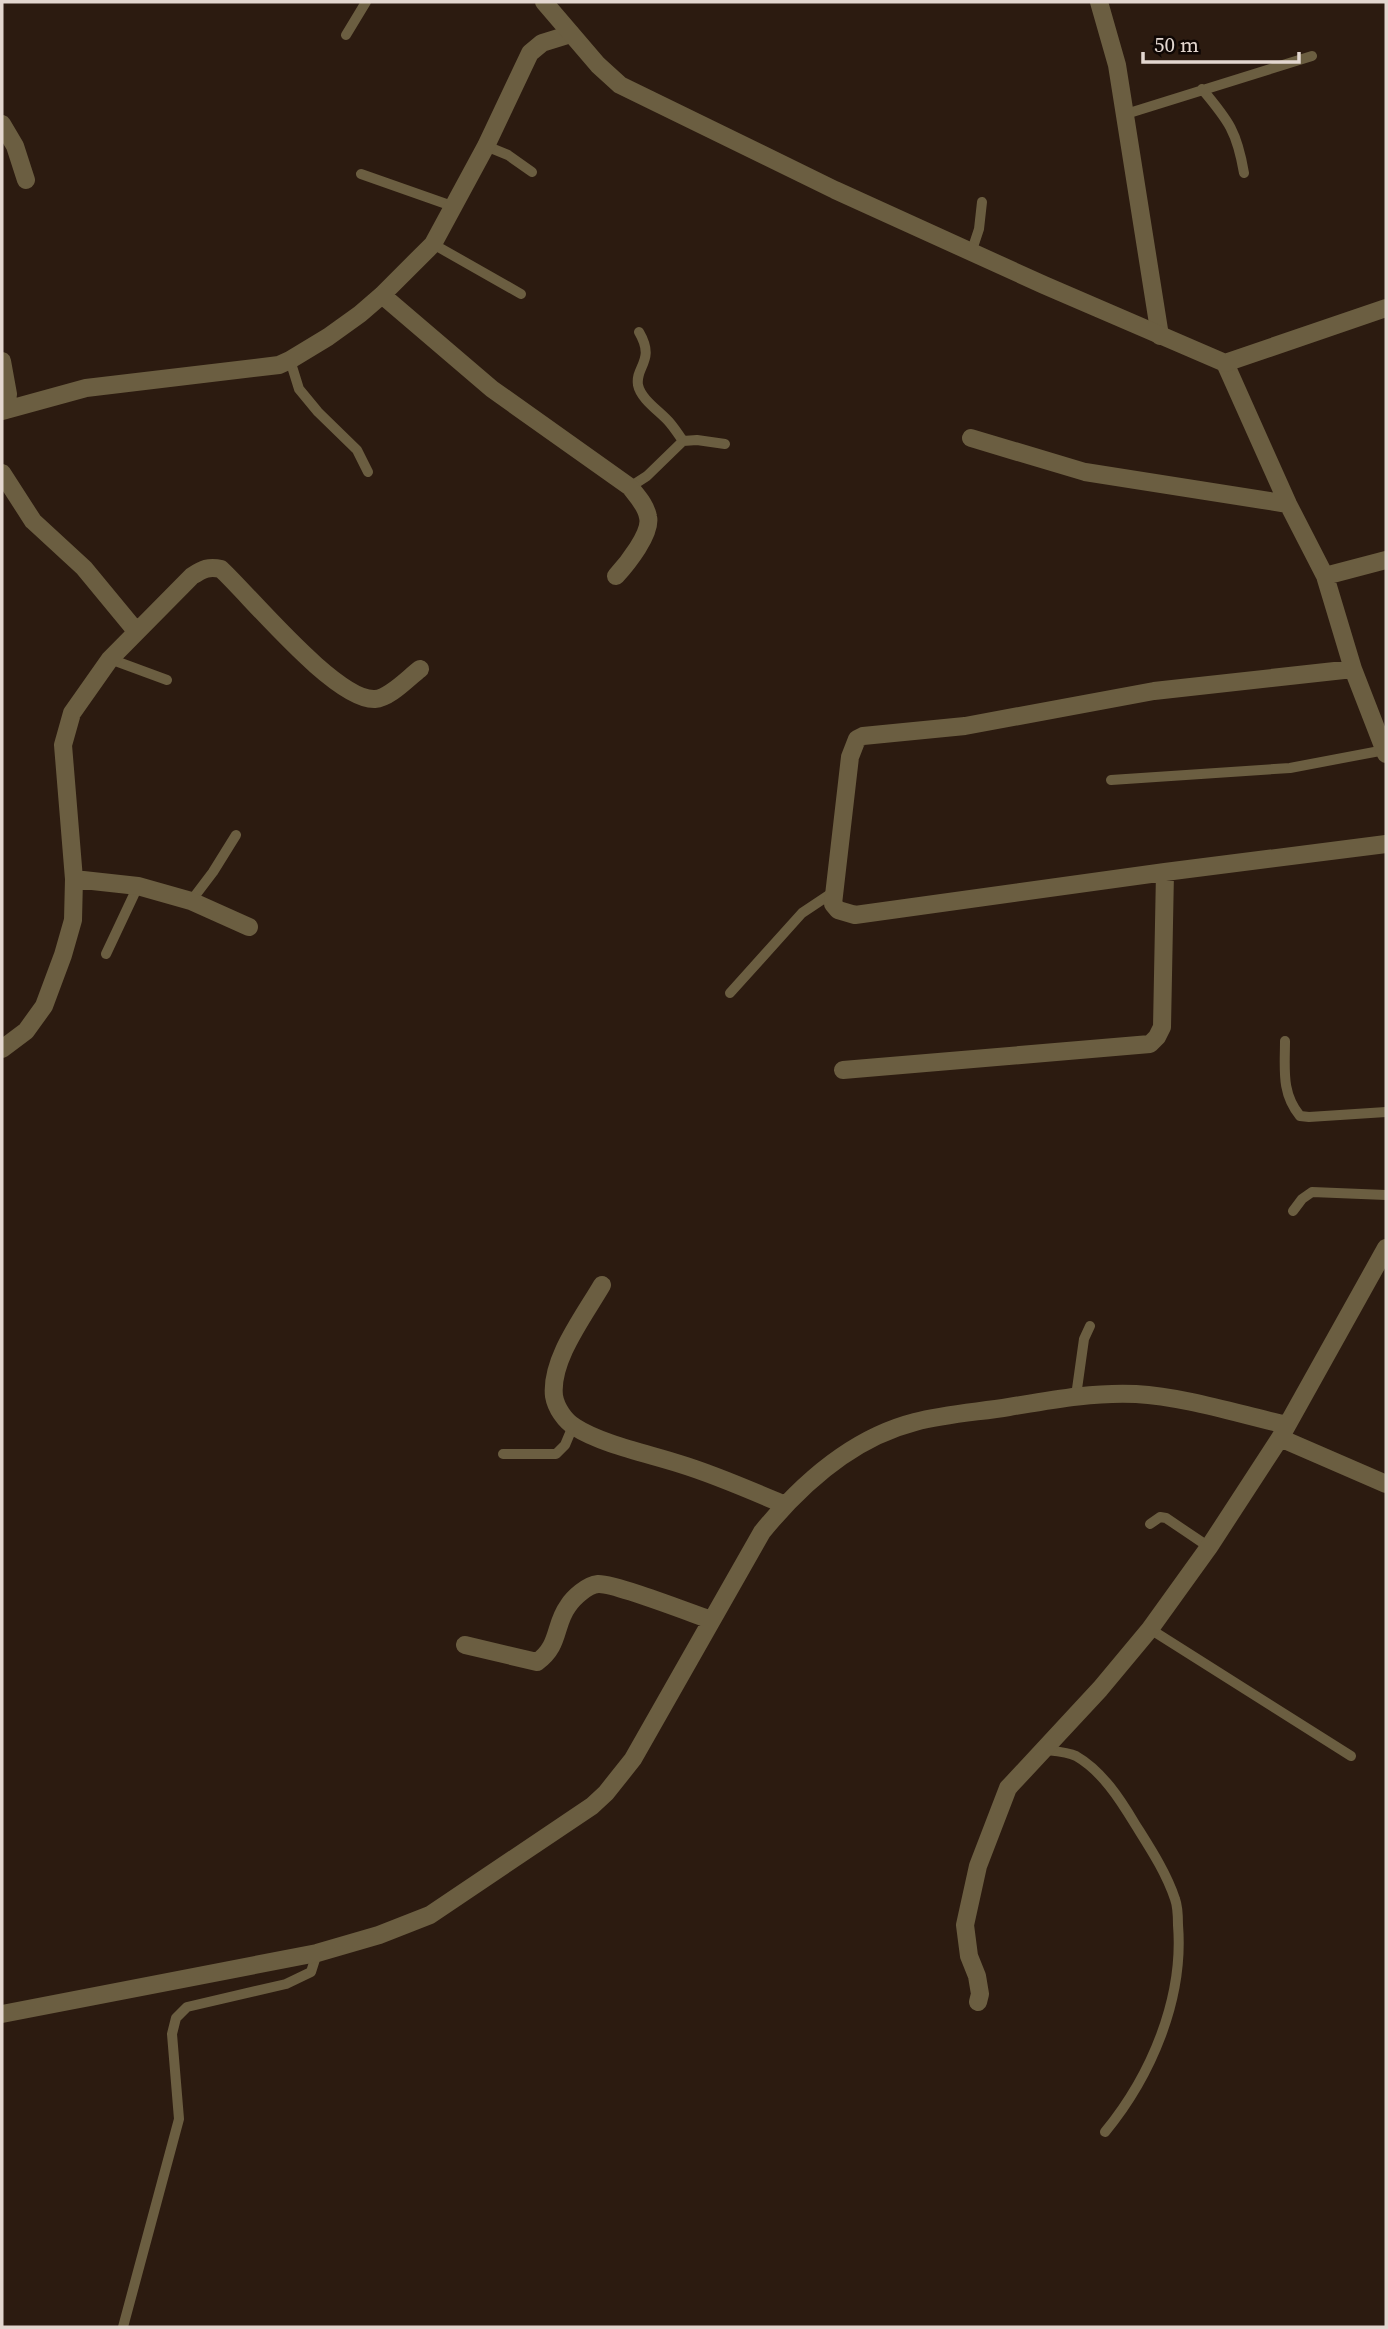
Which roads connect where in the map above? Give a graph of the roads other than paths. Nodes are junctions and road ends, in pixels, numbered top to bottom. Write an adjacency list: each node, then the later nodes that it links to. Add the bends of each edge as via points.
1 (366, 2): 5 (lane)
2 (544, 2): 4 (street)
3 (1099, 2): 8 (street, via 1118,65)
4 (572, 34): 10 (street, via 536,47); 18 (street, via 620,85 835,190)
5 (346, 36)
6 (1312, 56): 7 (lane)
7 (1202, 89): 8 (lane); 12 (lane, via 1228,119)
8 (1126, 114): 23 (street)
9 (2, 124): 14 (street)
10 (486, 146): 11 (lane); 16 (street)
11 (531, 172)
12 (1244, 173)
13 (361, 174): 16 (lane)
14 (26, 180)
15 (982, 202): 18 (lane)
16 (452, 206): 17 (street)
17 (433, 244): 19 (lane); 20 (street)
18 (972, 250): 23 (street)
19 (521, 294)
20 (382, 295): 24 (street); 33 (street, via 492,389)
21 (1386, 308): 26 (street)
22 (639, 332): 29 (lane, via 646,356 638,377 640,390)
23 (1160, 336): 26 (street)
24 (290, 360): 27 (street, via 86,388); 31 (lane, via 299,389 357,450)
25 (2, 361): 27 (street, via 8,394)
26 (1224, 363): 34 (street)
27 (3, 411)
28 (971, 438): 34 (street, via 1085,472)
29 (683, 441): 30 (lane); 33 (lane)
30 (725, 444)
31 (368, 472)
32 (2, 473): 38 (street, via 33,521 85,568)
33 (630, 487): 36 (street, via 650,519 647,532)
34 (1288, 504): 37 (street)
35 (1386, 560): 37 (street)
36 (616, 576)
37 (1325, 576): 41 (street)
38 (136, 631): 39 (street); 40 (street, via 192,576 212,566 229,576 337,684 361,698 378,699)
39 (110, 659): 42 (lane); 48 (street, via 72,713 63,745)
40 (420, 669)
41 (1353, 670): 43 (street); 50 (street, via 1154,691 965,726 863,736 850,757)
42 (167, 680)
43 (1385, 752): 44 (lane, via 1290,768)
44 (1111, 780)
45 (236, 835): 51 (lane)
46 (1386, 844): 47 (street)
47 (1165, 872): 50 (street, via 855,915 838,910 832,904); 57 (street, via 1162,1027 1150,1044)
48 (74, 879): 49 (street); 56 (street, via 73,920 44,1006 26,1031)
49 (138, 886): 51 (street); 53 (lane)
50 (832, 893): 54 (lane, via 802,913)
51 (191, 901): 52 (street)
52 (249, 927)
53 (106, 954)
54 (730, 993)
55 (1285, 1041): 58 (lane, via 1284,1081 1300,1115)
56 (2, 1049)
57 (843, 1070)
58 (1386, 1112)
59 (1386, 1195): 60 (lane, via 1312,1192)
60 (1293, 1211)
61 (1386, 1248): 66 (street)
62 (602, 1285): 65 (street, via 555,1374 554,1398)
63 (1090, 1326): 64 (lane)
64 (1076, 1396): 66 (street, via 1138,1394 1171,1399); 69 (street, via 915,1422 875,1436 835,1460)
65 (573, 1426): 67 (lane, via 556,1454); 69 (street)
66 (1283, 1432): 68 (street); 71 (street)
67 (503, 1454)
68 (1386, 1484)
69 (785, 1504): 72 (street, via 762,1532)
70 (1150, 1524): 71 (lane, via 1166,1518)
71 (1209, 1548): 73 (street)
72 (711, 1620): 74 (street, via 597,1584 567,1607 555,1641 537,1662); 77 (street, via 633,1759 592,1806 430,1915 379,1936)
73 (1150, 1629): 75 (street); 76 (lane)
74 (465, 1645)
75 (1045, 1749): 78 (street, via 1009,1788 978,1866 965,1925); 80 (lane, via 1074,1755 1101,1776 1160,1865 1176,1902 1180,1941 1176,1988 1164,2027 1126,2102)
76 (1351, 1756)
77 (317, 1953): 79 (street); 81 (lane, via 311,1972 286,1984 187,2007 176,2018 172,2034 179,2119)
78 (978, 2003)
79 (2, 2014)
80 (1105, 2132)
81 (123, 2327)

